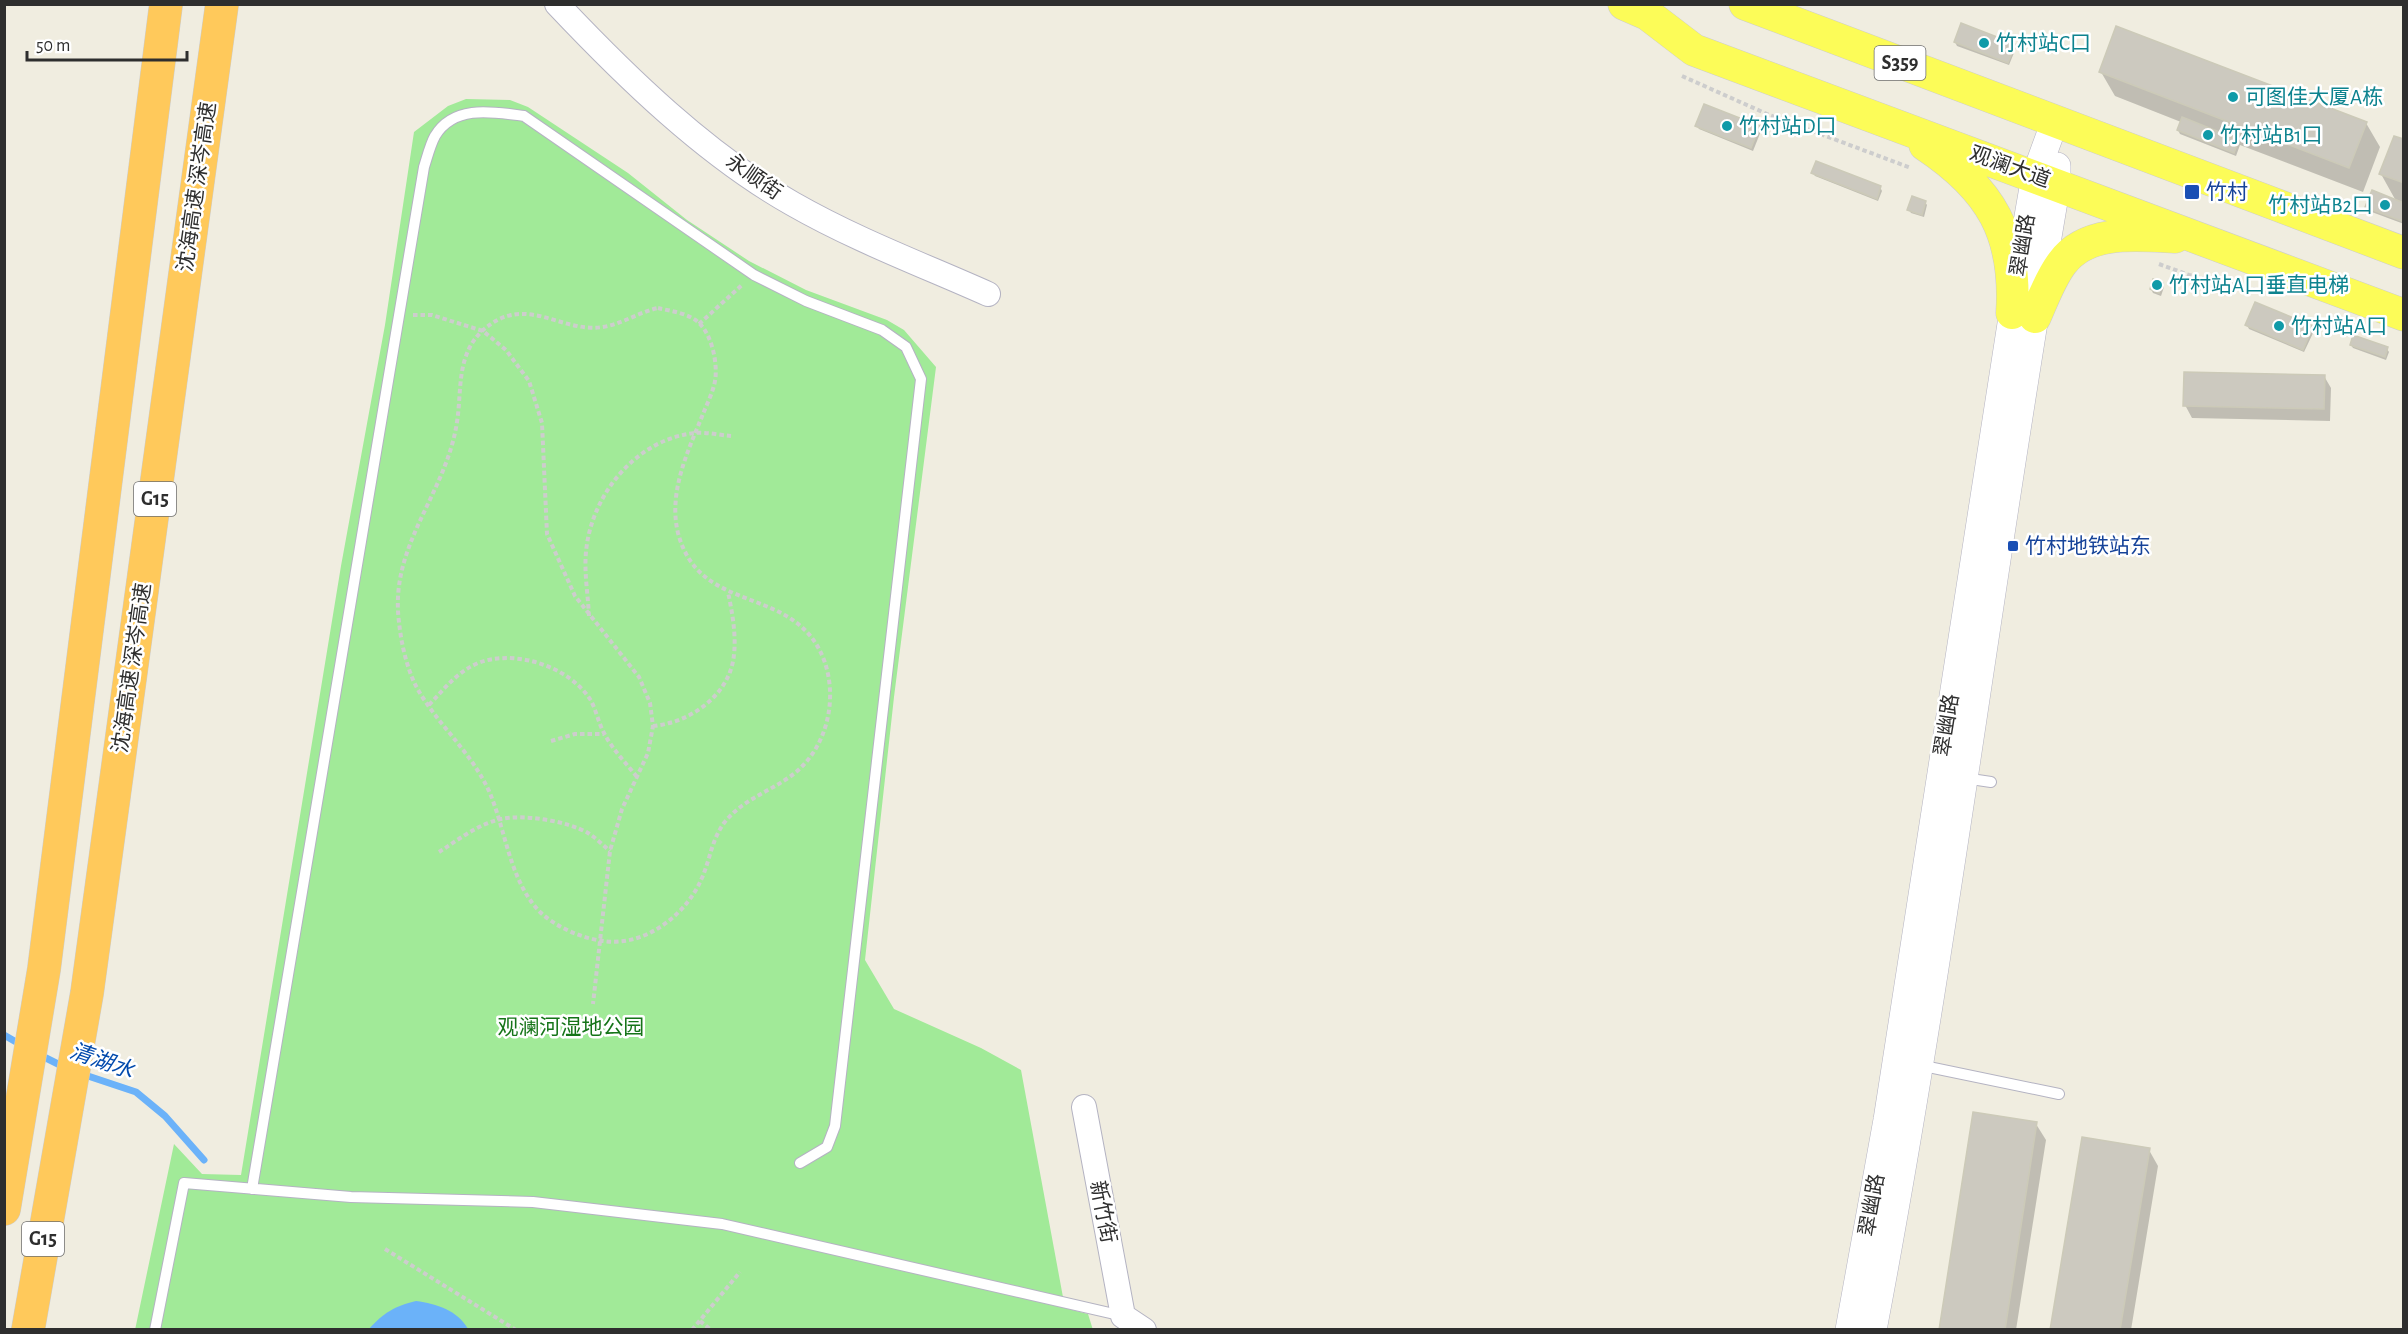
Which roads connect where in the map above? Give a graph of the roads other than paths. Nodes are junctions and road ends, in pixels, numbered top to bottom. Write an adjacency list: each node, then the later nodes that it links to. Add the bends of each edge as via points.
1 (166, 4): 21 (highway, G15, via 44,969)
2 (222, 4): 23 (highway, 沈海高速 深岑高速 / G15, via 87,993)
3 (557, 4): 11 (street, 永顺街, via 612,63 751,177 793,204 900,258)
4 (1624, 4): 6 (main road, 观澜大道, via 1647,14 1694,50)
5 (1762, 8): 7 (main road, S359)
6 (1886, 121): 8 (main road, 观澜大道); 12 (main road, via 1948,162 1989,206 2010,248 2014,290)
7 (2055, 121): 8 (main road, 翠幽路); 10 (main road, S359)
8 (2046, 180): 9 (main road, 观澜大道); 12 (main road, 翠幽路)
9 (2216, 244): 12 (main road, via 2149,235 2093,241 2061,264); 13 (main road, 观澜大道)
10 (2403, 253)
11 (988, 294)
12 (2024, 315): 14 (main road, 翠幽路)
13 (2403, 315)
14 (1951, 776): 15 (lane); 16 (main road, 翠幽路); 26 (main road, 翠幽路)
15 (1991, 782)
16 (1919, 1065): 17 (lane); 27 (main road, 翠幽路)
17 (2059, 1094)
18 (1084, 1107): 22 (street, 新竹街)
19 (800, 1163): 20 (lane, via 827,1147 835,1126 921,379 906,347 882,330 806,301 754,275 524,116 489,111 458,115 435,135 424,167)
20 (252, 1189): 22 (lane, via 351,1197 533,1202 722,1224); 24 (lane, via 184,1183)
21 (4, 1209)
22 (1123, 1316): 25 (street)
23 (28, 1329)
24 (155, 1329)
25 (1144, 1329)
26 (1849, 1329)
27 (1873, 1329)

